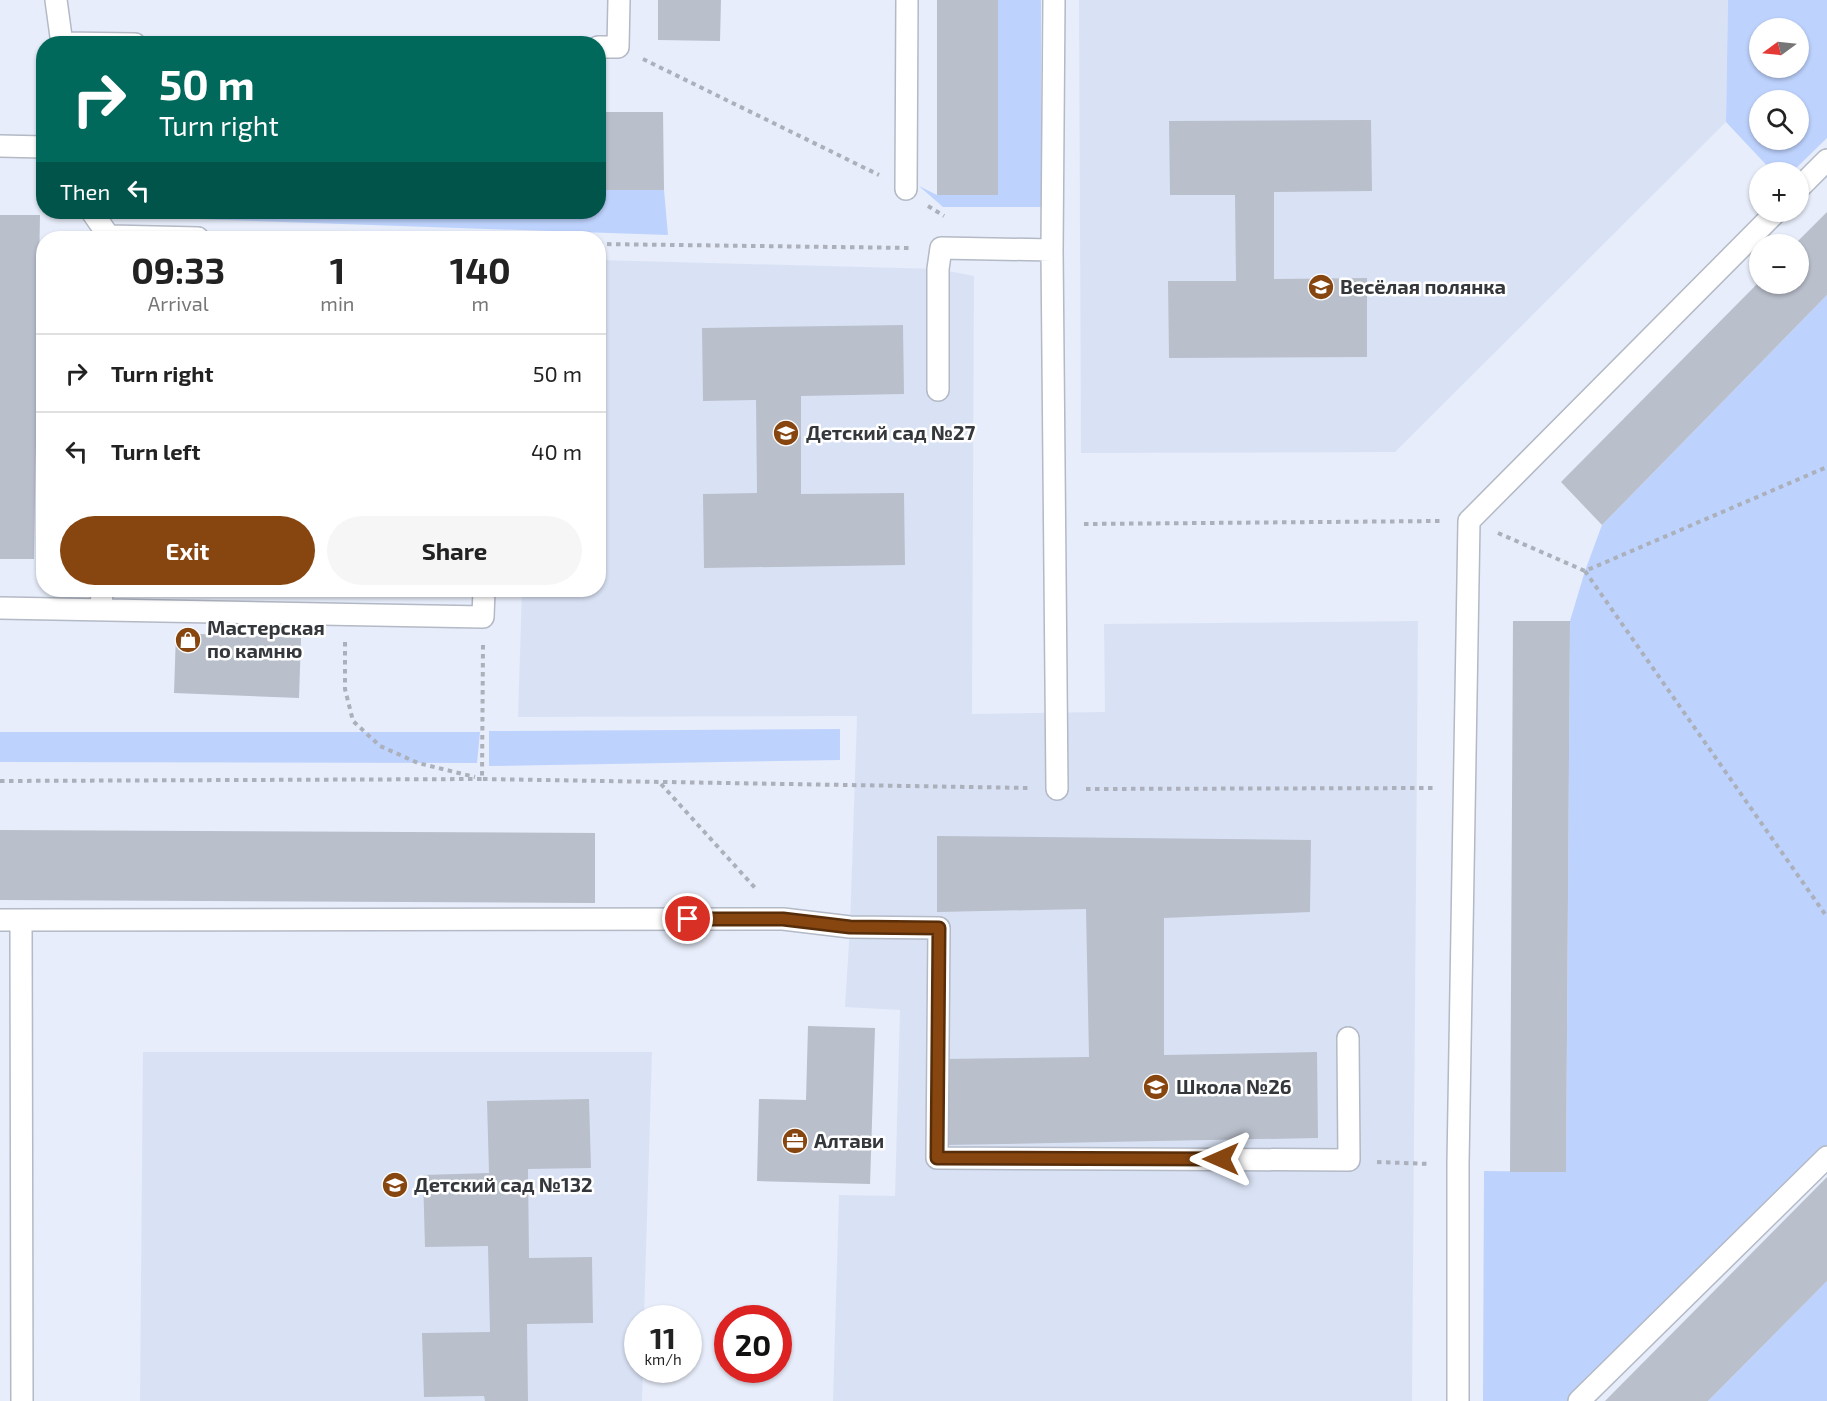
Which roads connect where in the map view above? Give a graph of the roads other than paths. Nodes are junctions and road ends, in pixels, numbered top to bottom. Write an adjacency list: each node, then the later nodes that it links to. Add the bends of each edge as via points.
1 (56, 0): 5 (lane)
2 (619, 0): 6 (lane)
3 (907, 0): 11 (lane)
4 (1054, 0): 13 (lane)
5 (62, 36)
6 (608, 47)
7 (0, 146): 8 (lane)
8 (36, 147)
9 (1827, 160): 10 (lane)
10 (1809, 178)
11 (906, 189)
12 (1766, 222): 24 (lane, via 1469,521)
13 (1052, 250): 14 (lane, via 941,248); 18 (lane)
14 (938, 390)
15 (484, 597): 16 (lane, via 483,617 345,616)
16 (101, 600): 17 (lane)
17 (0, 608)
18 (1057, 789)
19 (0, 920): 20 (lane)
20 (21, 921): 21 (lane, via 783,919 850,927 939,928 937,1158 1349,1160); 23 (lane)
21 (1348, 1038)
22 (1827, 1157): 25 (lane)
23 (22, 1401)
24 (1458, 1401)
25 (1579, 1401)

